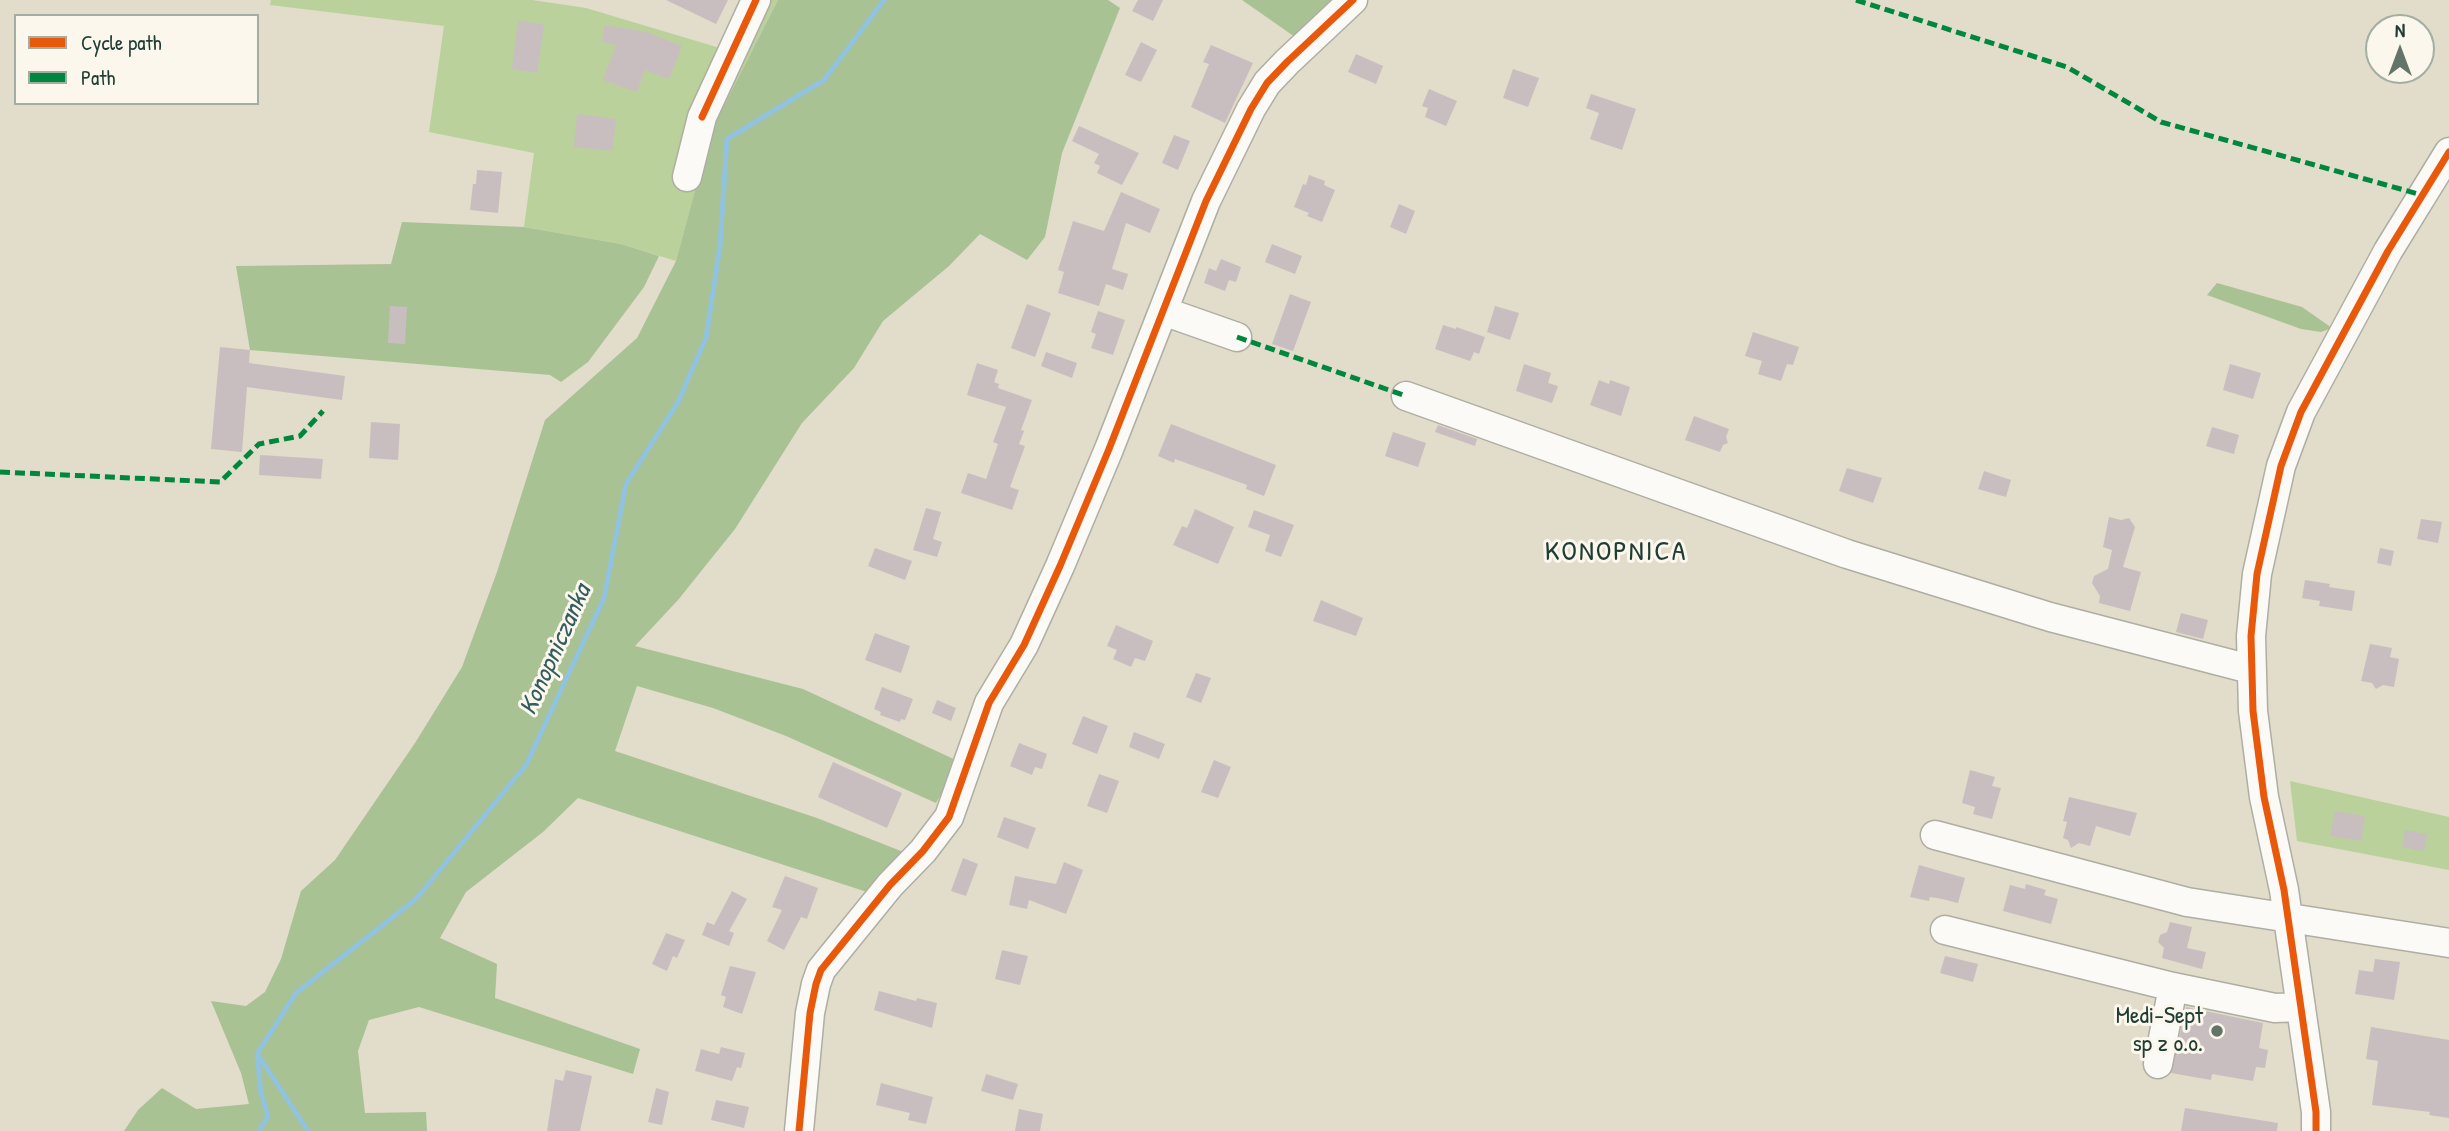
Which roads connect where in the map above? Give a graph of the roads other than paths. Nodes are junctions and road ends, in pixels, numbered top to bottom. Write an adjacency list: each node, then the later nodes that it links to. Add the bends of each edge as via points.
1 (756, 0): 4 (street, via 702,117)
2 (1353, 0): 6 (street, via 1267,83 1251,108 1206,201)
3 (2449, 152): 5 (street)
4 (687, 177)
5 (2441, 180): 9 (street, via 2356,308 2301,412 2281,466 2257,574)
6 (1163, 311): 7 (street); 17 (street, via 1060,566 1024,645 989,703 949,817 821,970 810,1013)
7 (1237, 337)
8 (1406, 396): 9 (street, via 1847,554 2050,617)
9 (2250, 669): 11 (street, via 2264,797)
10 (1935, 835): 11 (street, via 2187,902)
11 (2288, 919): 13 (street); 15 (street)
12 (1945, 930): 14 (street)
13 (2449, 943)
14 (2173, 987): 15 (street, via 2275,1008); 16 (street)
15 (2301, 1007): 18 (street)
16 (2158, 1064)
17 (799, 1131)
18 (2316, 1131)

